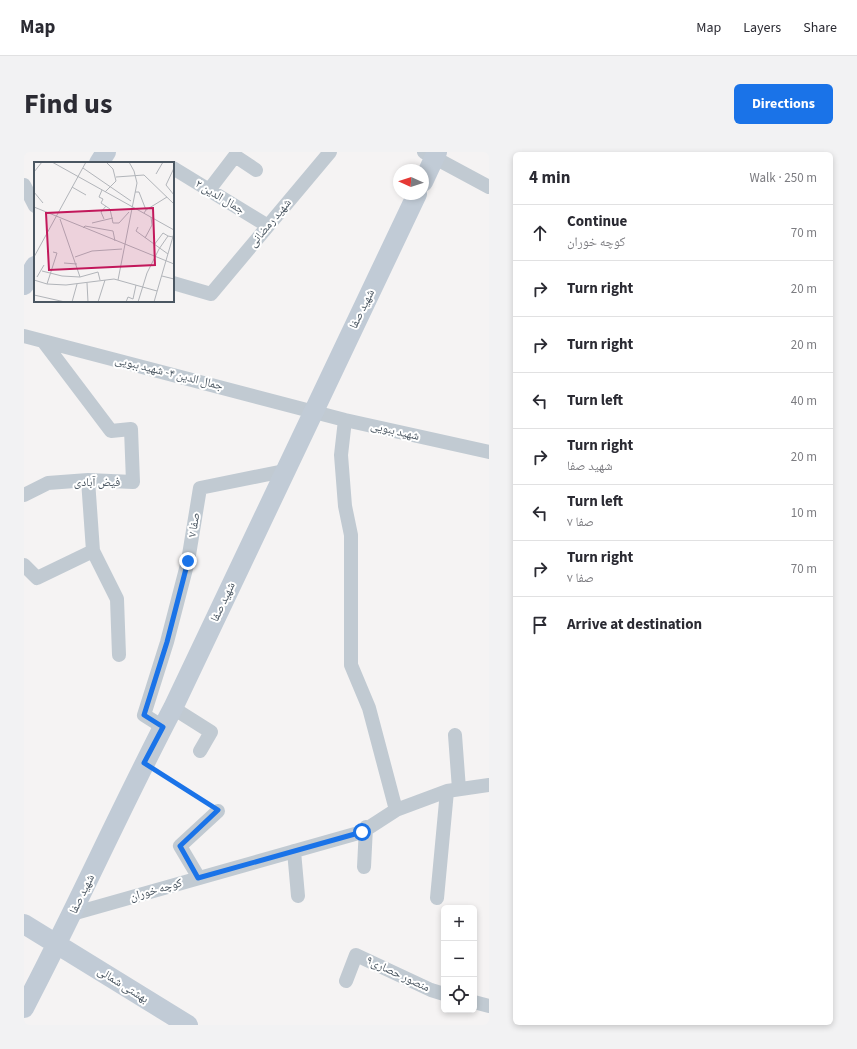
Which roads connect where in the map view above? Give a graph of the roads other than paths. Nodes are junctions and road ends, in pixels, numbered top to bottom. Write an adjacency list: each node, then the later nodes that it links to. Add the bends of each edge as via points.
1 (106, 152): 4 (street)
2 (328, 153): 15 (street, شهید رمضانی)
3 (432, 154): 5 (street); 9 (street)
4 (100, 162)
5 (429, 164)
6 (174, 169): 10 (street, جمال الدین ۲)
7 (256, 170): 10 (street, via 235,156)
8 (24, 185): 12 (street)
9 (489, 187)
10 (209, 190): 15 (street, جمال الدین ۲)
11 (415, 200): 21 (street, شهید صفا)
12 (34, 204)
13 (34, 206): 14 (street)
14 (24, 210)
15 (268, 226): 17 (street, شهید رمضانی, via 211,294)
16 (34, 268): 18 (street)
17 (174, 283)
18 (24, 285)
19 (24, 336): 20 (street, جمال الدین ۴- شهید ببویی)
20 (43, 341): 21 (street, جمال الدین ۴- شهید ببویی); 25 (street, فیض آبادی, via 111,431 131,430 133,482)
21 (314, 410): 22 (street, شهید ببویی); 24 (street, شهید صفا)
22 (345, 420): 23 (street, شهید ببویی); 37 (street, via 341,456 345,506 352,535 351,665 369,708)
23 (483, 451)
24 (284, 471): 30 (street, شهید صفا); 31 (street, صفا ۷, via 200,488 188,561 167,642 144,715)
25 (88, 480): 26 (street, فیض آبادی, via 48,483); 27 (street)
26 (24, 495)
27 (93, 551): 28 (street, via 37,578); 29 (street, via 117,599)
28 (24, 565)
29 (119, 655)
30 (173, 708): 31 (street, شهید صفا); 33 (street, via 211,732)
31 (163, 727): 44 (street, شهید صفا)
32 (455, 735): 35 (street)
33 (200, 751)
34 (489, 785): 35 (street, کوچه خوران)
35 (453, 790): 37 (street, کوچه خوران); 43 (street)
36 (218, 810): 41 (street, via 180,846)
37 (396, 810): 38 (street, کوچه خوران)
38 (366, 827): 39 (street, کوچه خوران, via 362,832); 40 (street)
39 (294, 851): 41 (street, کوچه خوران); 42 (street)
40 (364, 867)
41 (198, 878): 44 (street, کوچه خوران)
42 (298, 896)
43 (437, 898)
44 (72, 914): 46 (street, شهید صفا)
45 (24, 924): 46 (street, بهشتی شمالی)
46 (57, 944): 51 (street, شهید صفا); 52 (street, بهشتی شمالی)
47 (346, 981): 48 (street, منصور حصاری۹, via 356,955)
48 (441, 993)
49 (477, 1003): 50 (street)
50 (489, 1006)
51 (24, 1008)
52 (188, 1025)

